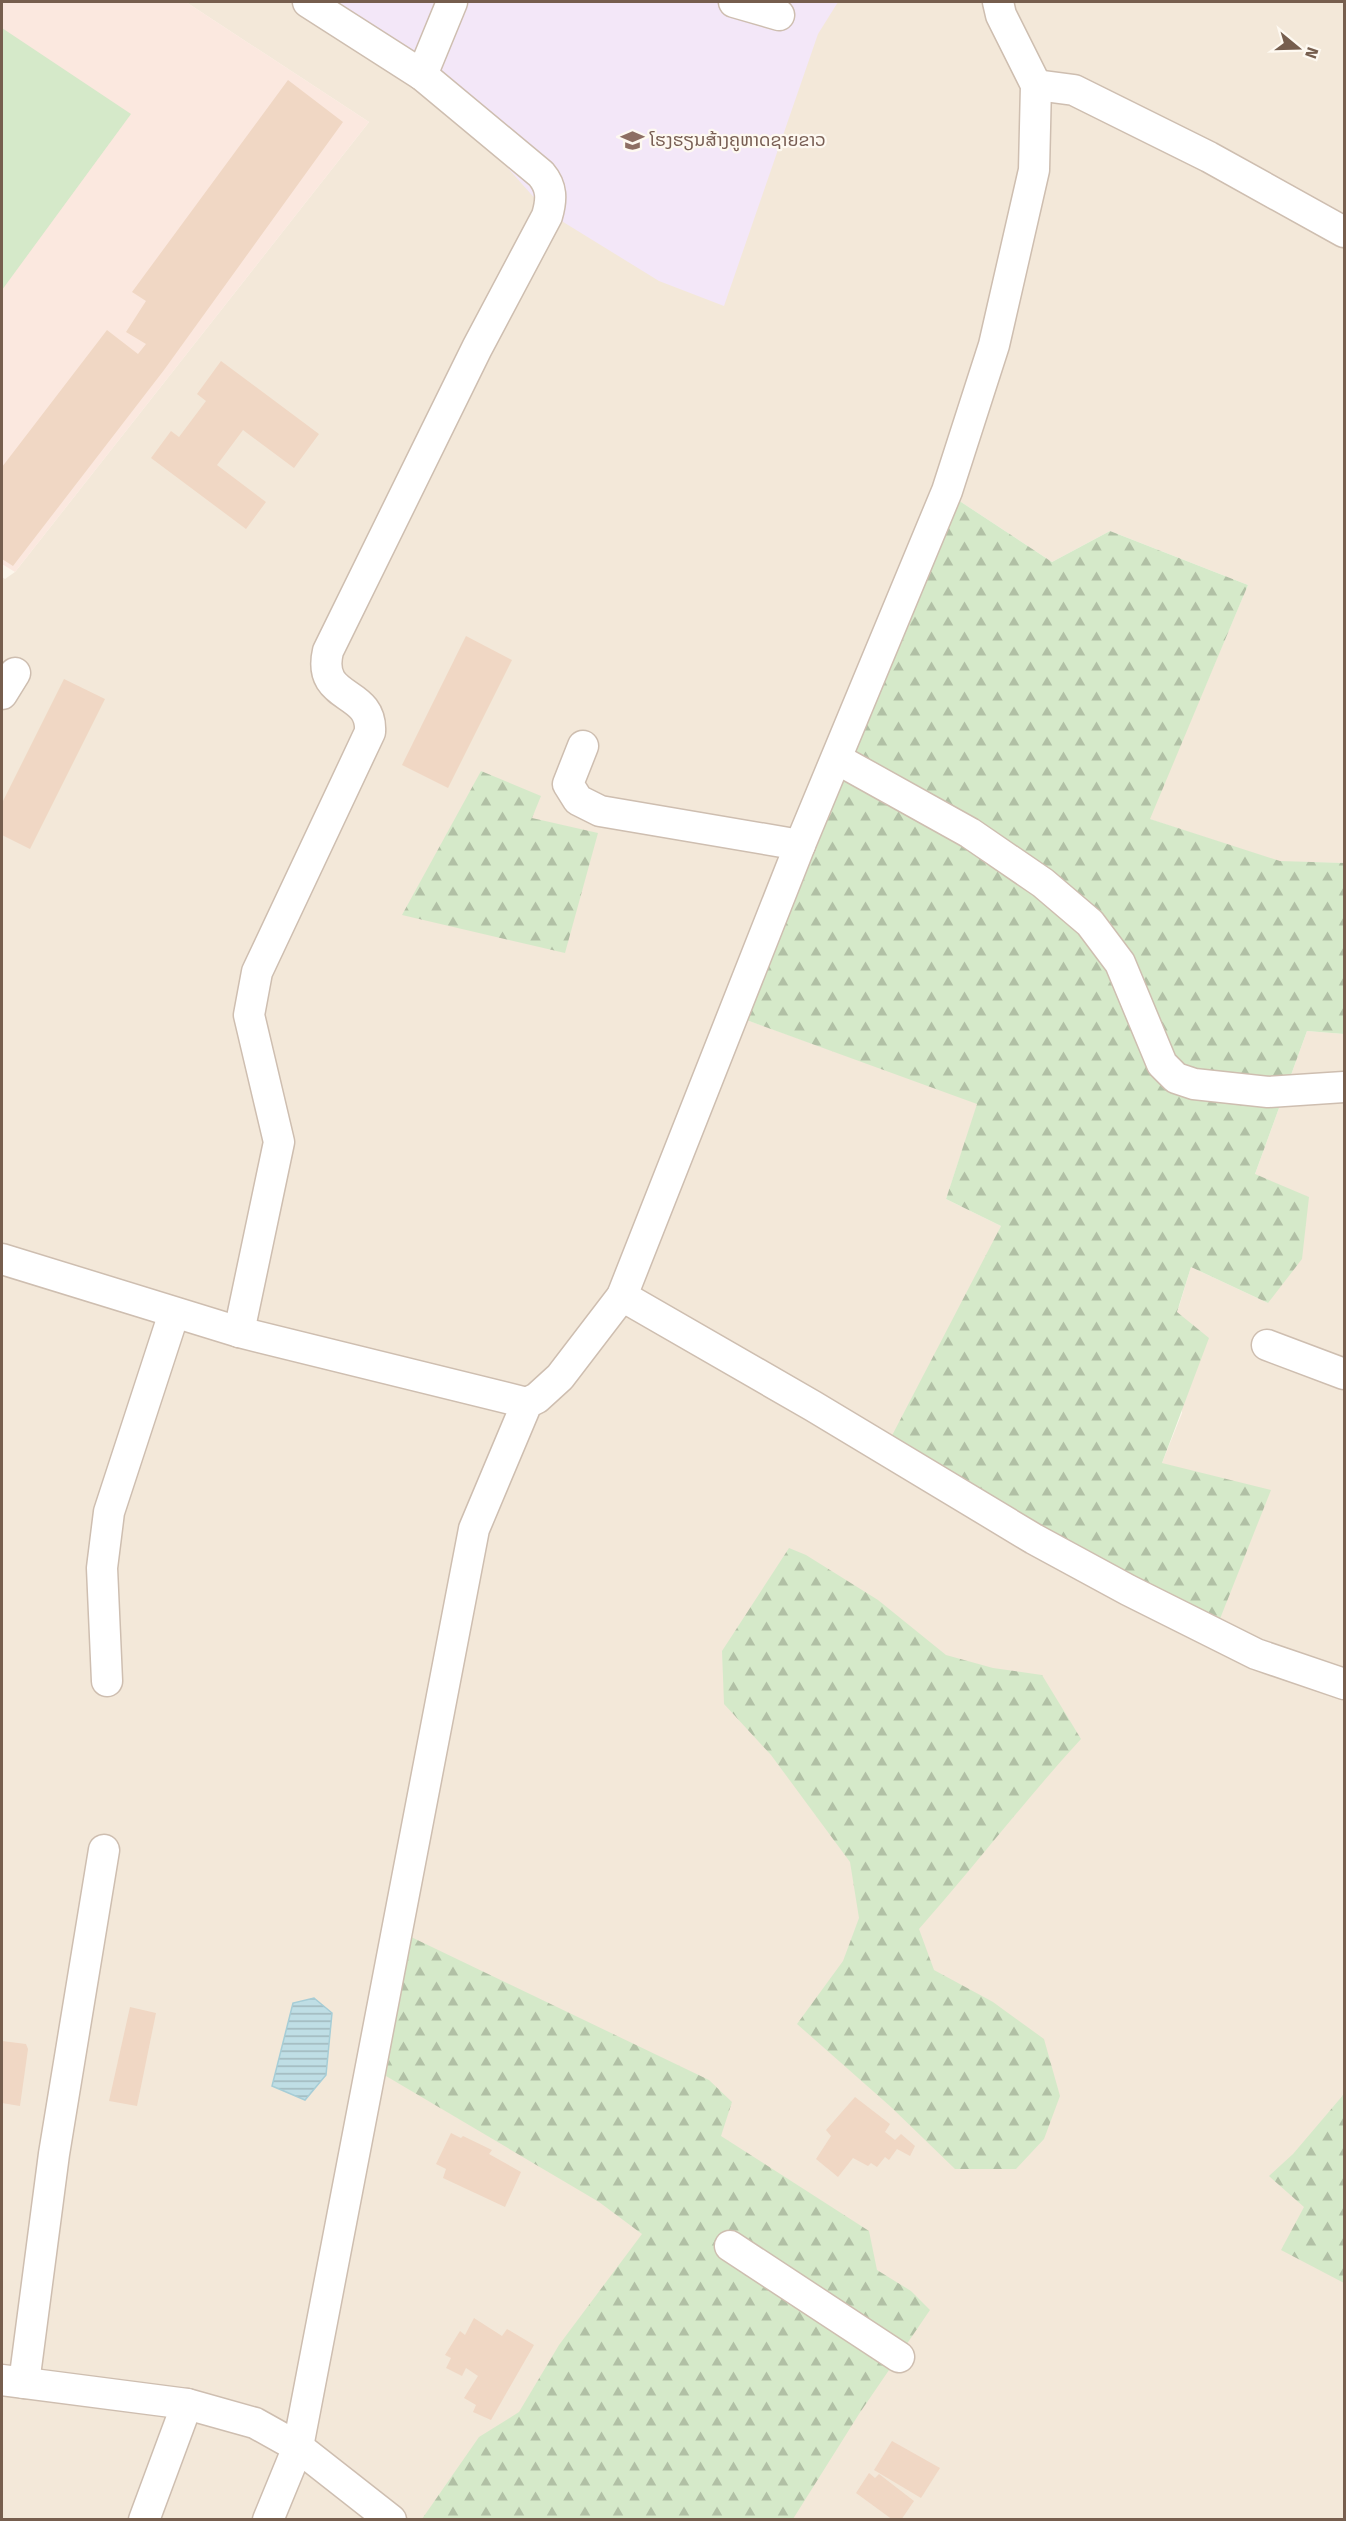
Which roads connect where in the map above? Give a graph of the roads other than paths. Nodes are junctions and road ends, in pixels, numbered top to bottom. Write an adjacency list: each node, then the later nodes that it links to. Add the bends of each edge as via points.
1 (308, 2): 6 (street)
2 (452, 2): 6 (street)
3 (734, 2): 5 (street)
4 (998, 2): 7 (street)
5 (779, 15)
6 (422, 75): 16 (street, via 541,174 551,199 548,216 477,348 328,651 327,675 337,690 366,710 370,732 257,972 251,994 252,1035 279,1142)
7 (1036, 85): 8 (street, via 1074,90 1209,157); 10 (street, via 1034,170 994,345 947,491)
8 (1344, 232)
9 (583, 746): 11 (street, via 568,784 578,800 600,811)
10 (837, 759): 11 (street); 12 (street, via 970,833 1043,883 1090,923 1120,963 1162,1064 1176,1078 1194,1084 1268,1092)
11 (800, 845): 14 (street)
12 (1344, 1087)
13 (2, 1259): 15 (street)
14 (622, 1296): 19 (street, via 560,1377 544,1394); 21 (street, via 1034,1539 1128,1590 1256,1654)
15 (174, 1312): 16 (street); 20 (street, via 109,1512 102,1568)
16 (239, 1332): 19 (street)
17 (1267, 1345): 18 (street)
18 (1344, 1374)
19 (527, 1403): 27 (street, via 474,1528)
20 (107, 1682)
21 (1344, 1684)
22 (104, 1850): 25 (street)
23 (730, 2246): 24 (street)
24 (899, 2356)
25 (13, 2381): 26 (street)
26 (187, 2404): 27 (street, via 255,2424); 29 (street)
27 (298, 2447): 28 (street); 30 (street)
28 (379, 2516)
29 (144, 2520)
30 (268, 2520)

